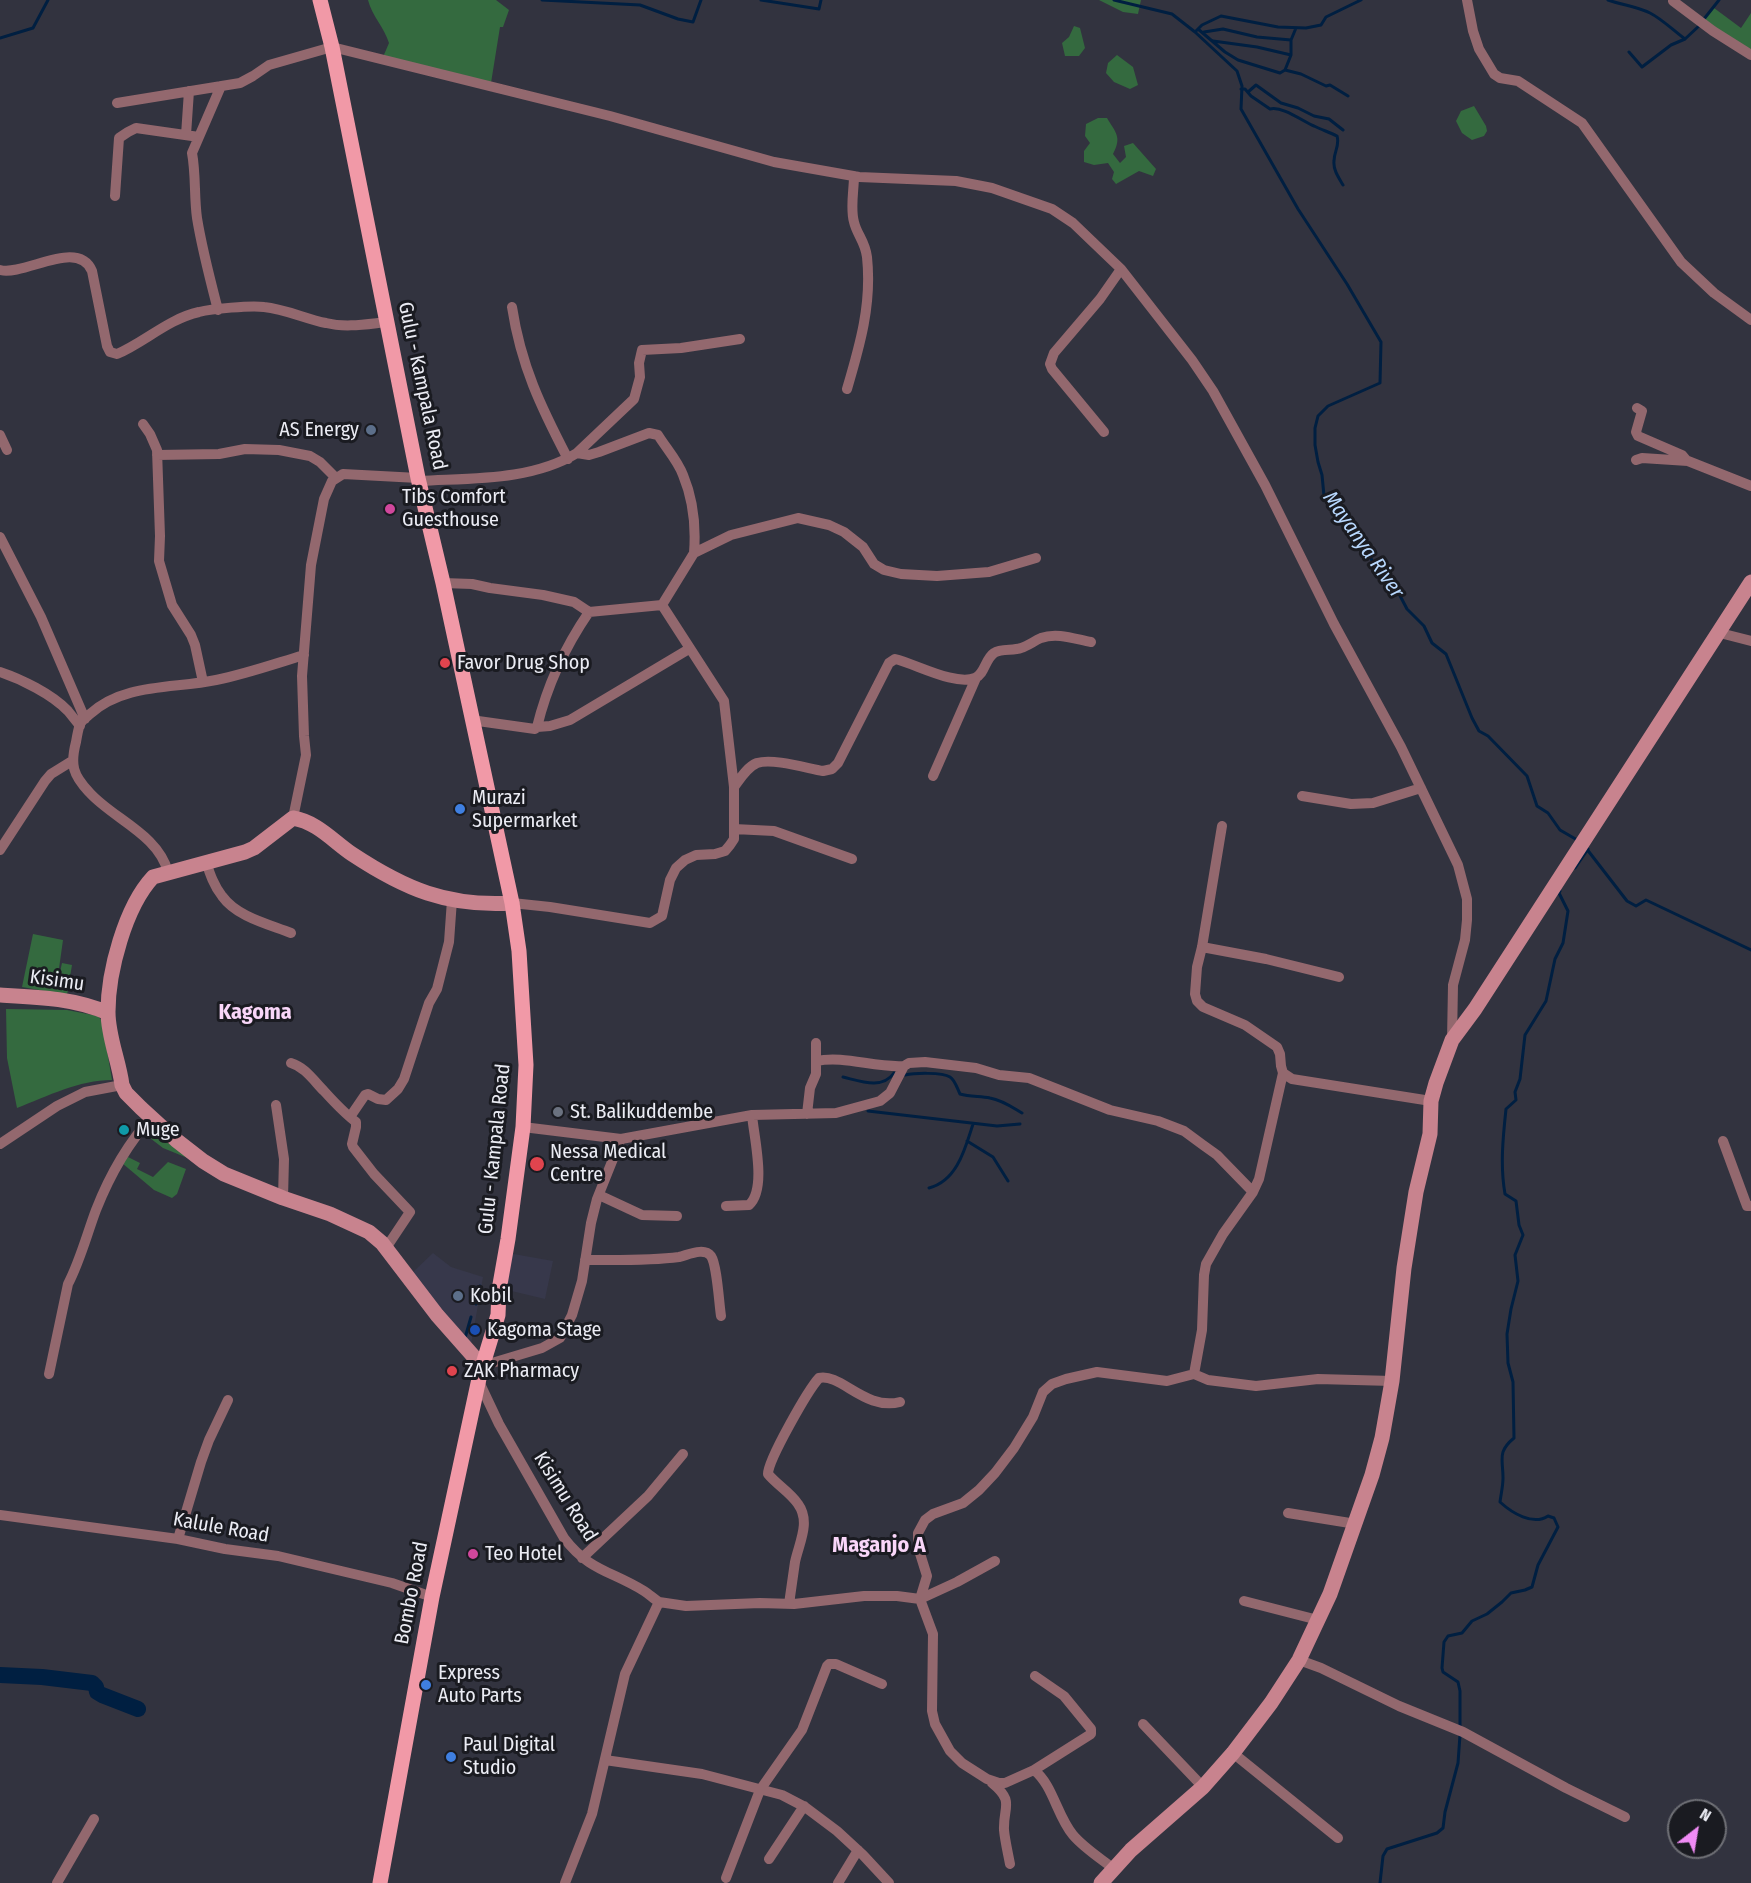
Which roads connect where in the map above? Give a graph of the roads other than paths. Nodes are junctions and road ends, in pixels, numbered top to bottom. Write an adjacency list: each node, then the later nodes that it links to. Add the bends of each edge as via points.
1 (320, 0): 4 (main road, Gulu - Kampala Road)
2 (1467, 0): 17 (street, via 1476,40 1494,74 1518,81 1582,123 1681,262)
3 (1673, 1): 5 (street)
4 (332, 47): 6 (street, via 269,65 240,83); 11 (street, via 610,116 774,162); 18 (main road, Gulu - Kampala Road)
5 (1751, 55)
6 (221, 86): 7 (street); 10 (street)
7 (189, 91): 8 (street); 9 (street)
8 (117, 103)
9 (186, 135): 10 (street); 12 (street, via 136,128 119,138)
10 (199, 137): 16 (street, via 192,153 196,215)
11 (854, 176): 13 (street, via 956,181 1026,199 1052,209 1072,223); 20 (street, via 854,224 865,244 869,298)
12 (115, 196)
13 (1121, 269): 23 (street, via 1054,353 1050,364); 54 (street, via 1212,391 1265,485)
14 (0, 270): 16 (street, via 17,270 69,257 85,260 92,271 107,346 113,354 184,316)
15 (512, 307): 27 (street, via 525,365 549,423)
16 (218, 310): 18 (street, via 263,306 326,323)
17 (1751, 320)
18 (387, 322): 31 (main road, Gulu - Kampala Road)
19 (740, 339): 27 (street, via 642,350 634,399)
20 (847, 390)
21 (1636, 408): 29 (street, via 1642,411 1638,436)
22 (143, 424): 26 (street, via 155,443)
23 (1104, 432)
24 (0, 435): 25 (street)
25 (8, 450)
26 (157, 455): 30 (street, via 245,448 279,450 310,456); 47 (street, via 159,561 172,605 195,645)
27 (572, 456): 31 (street, via 510,475); 34 (street, via 589,455 649,433 658,435 683,473 695,532)
28 (1636, 460): 29 (street)
29 (1688, 461): 32 (street)
30 (336, 478): 31 (street, via 343,474); 44 (street, via 324,499 316,537)
31 (419, 479): 37 (main road, Gulu - Kampala Road)
32 (1751, 486)
33 (0, 537): 49 (street, via 40,617)
34 (694, 553): 35 (street, via 731,535 798,519 844,532 863,547 874,564 901,574 989,572); 38 (street)
35 (1036, 558)
36 (1751, 582): 40 (street)
37 (443, 583): 39 (street, via 543,595 574,602); 48 (main road, Gulu - Kampala Road)
38 (662, 605): 39 (street); 43 (street)
39 (589, 612): 50 (street, via 549,683)
40 (1720, 633): 41 (street); 70 (street)
41 (1751, 641)
42 (1091, 642): 46 (street, via 1054,635 1019,649 997,651)
43 (689, 649): 50 (street, via 570,720); 53 (street, via 724,701)
44 (304, 655): 47 (street); 56 (street, via 306,755)
45 (0, 672): 49 (street, via 51,698)
46 (976, 678): 52 (street); 53 (street, via 952,678 895,659 889,663 832,769 756,764)
47 (203, 682): 49 (street, via 129,693 103,704)
48 (471, 720): 50 (street); 64 (main road, Gulu - Kampala Road)
49 (82, 723): 51 (street)
50 (537, 727)
51 (72, 761): 59 (street, via 45,781); 62 (street, via 75,773 91,794 155,848)
52 (933, 776)
53 (734, 787): 58 (street)
54 (1421, 788): 55 (street, via 1362,804); 70 (street, via 1458,865 1467,899 1465,940 1453,985)
55 (1302, 796)
56 (293, 818): 61 (street, via 254,848); 63 (street, via 322,831 399,882)
57 (1222, 826): 66 (street)
58 (734, 829): 60 (street, via 774,831); 64 (street, via 734,839 725,851 696,855 676,868 662,916 650,923)
59 (0, 850)
60 (852, 859)
61 (206, 862): 62 (street); 65 (street, via 221,895 232,907)
62 (168, 872): 69 (street, via 150,880 128,921 113,964)
63 (452, 900): 64 (street, via 486,905); 82 (street, via 449,942 437,989 404,1079 386,1100 365,1095)
64 (512, 903): 83 (main road, Gulu - Kampala Road, via 524,1011)
65 (291, 933)
66 (1202, 947): 67 (street); 75 (street, via 1197,968 1197,1001 1245,1025 1277,1047)
67 (1340, 977)
68 (0, 995): 69 (street, Kisimu, via 77,1003)
69 (108, 1013): 76 (street)
70 (1452, 1040): 77 (street)
71 (816, 1044): 72 (street)
72 (816, 1061): 74 (street, via 829,1058); 79 (street)
73 (291, 1063): 82 (street, via 311,1076)
74 (904, 1066): 79 (street, via 890,1093 880,1101 836,1113); 87 (street, via 925,1062 1029,1078 1110,1110 1158,1121 1184,1131 1217,1155)
75 (1283, 1073): 77 (street, via 1292,1079); 87 (street)
76 (122, 1085): 81 (street); 86 (street, via 85,1092 66,1101)
77 (1431, 1101): 100 (street, via 1430,1134 1406,1257)
78 (276, 1106): 89 (street, via 284,1159)
79 (807, 1114): 80 (street)
80 (752, 1115): 84 (street); 90 (street, via 756,1194 748,1205)
81 (152, 1117): 89 (street, via 203,1161); 98 (street, via 118,1166 98,1207 68,1284)
82 (350, 1117): 93 (street, via 356,1122 353,1147 410,1212)
83 (523, 1127): 84 (street); 95 (main road, Gulu - Kampala Road)
84 (621, 1139): 88 (street)
85 (1723, 1141): 91 (street, via 1743,1198)
86 (0, 1144)
87 (1253, 1192): 99 (street, via 1206,1264 1202,1330)
88 (599, 1195): 92 (street, via 642,1215); 94 (street)
89 (283, 1198): 93 (street, via 369,1232)
90 (726, 1206)
91 (1751, 1206)
92 (677, 1216)
93 (386, 1248): 97 (street)
94 (585, 1260): 96 (street, via 706,1253 714,1265); 97 (street, via 572,1315 560,1338)
95 (498, 1315): 97 (main road, Bombo Road)
96 (721, 1316)
97 (481, 1370): 108 (street, Kisimu Road, via 481,1386 499,1424 564,1538); 110 (main road, Bombo Road)
98 (49, 1374)
99 (1194, 1374): 100 (street, via 1208,1380 1256,1386 1318,1379); 111 (street, via 1167,1381 1097,1372 1052,1384 1043,1392 1014,1448 980,1490 963,1503 933,1514 921,1526 918,1547 927,1576)
100 (1392, 1381): 106 (street, via 1382,1438)
101 (228, 1400): 107 (street, via 201,1462)
102 (900, 1402): 114 (street, via 876,1402 835,1379 819,1378 774,1454 768,1474 801,1506 804,1516)
103 (683, 1454): 108 (street, via 648,1496)
104 (1288, 1513): 106 (street)
105 (0, 1515): 107 (street, Kalule Road)
106 (1356, 1524): 115 (street)
107 (178, 1539): 110 (street, Kalule Road, via 319,1565)
108 (582, 1558): 113 (street, Kisimu Road)
109 (995, 1561): 111 (street)
110 (432, 1597): 136 (main road, Bombo Road)
111 (920, 1599): 114 (street, via 864,1596); 123 (street, via 933,1634 935,1724 950,1751)
112 (1244, 1601): 115 (street)
113 (659, 1602): 114 (street, via 686,1606); 121 (street, via 625,1674)
114 (789, 1604)
115 (1318, 1620): 116 (street)
116 (1299, 1660): 120 (street); 127 (street, via 1459,1730)
117 (1035, 1676): 122 (street, via 1064,1696 1091,1734)
118 (882, 1684): 125 (street, via 829,1664 802,1730)
119 (1143, 1724): 124 (street)
120 (1233, 1753): 124 (street); 129 (street)
121 (605, 1760): 125 (street, via 685,1770); 137 (street, via 592,1814)
122 (1034, 1770): 123 (street, via 1005,1783); 133 (street, via 1042,1777 1072,1834)
123 (987, 1779): 132 (street, via 999,1789 1008,1806 1004,1830)
124 (1203, 1787): 133 (street)
125 (760, 1790): 126 (street); 134 (street)
126 (804, 1806): 130 (street); 131 (street)
127 (1625, 1817)
128 (94, 1819): 135 (street)
129 (1338, 1838)
130 (858, 1850): 138 (street); 139 (street)
131 (769, 1859)
132 (1010, 1864)
133 (1114, 1869): 140 (street)
134 (726, 1878)
135 (57, 1883)
136 (380, 1883)
137 (565, 1883)
138 (838, 1883)
139 (889, 1883)
140 (1101, 1883)

